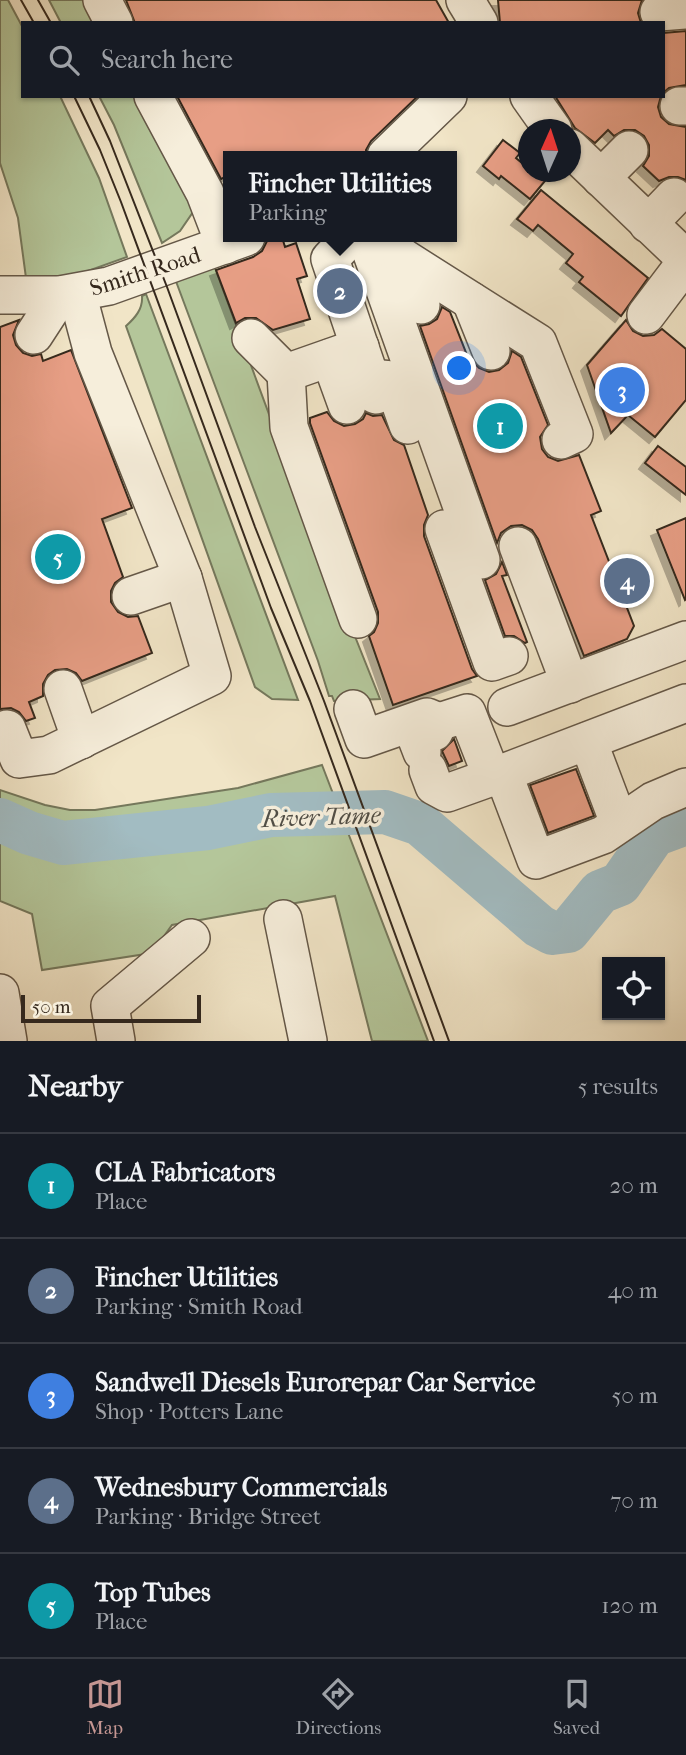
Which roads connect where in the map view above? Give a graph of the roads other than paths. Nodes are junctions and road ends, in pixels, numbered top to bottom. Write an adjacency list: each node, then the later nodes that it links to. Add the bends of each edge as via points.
1 (102, 0): 3 (street)
2 (465, 0): 4 (street)
3 (113, 21)
4 (478, 21)
5 (154, 98): 10 (street)
6 (446, 98): 8 (street)
7 (531, 98): 9 (street)
8 (393, 142)
9 (591, 149): 12 (street)
10 (218, 196)
11 (674, 197): 12 (street)
12 (648, 224): 17 (street)
13 (233, 242): 18 (street, Smith Road, via 109,286)
14 (344, 242): 27 (street, via 330,259)
15 (368, 242): 30 (street)
16 (388, 247): 20 (street); 21 (street)
17 (684, 256): 22 (street)
18 (69, 294): 19 (street, Smith Road); 23 (street); 31 (street)
19 (0, 295)
20 (471, 301): 25 (street); 28 (street, via 538,343)
21 (421, 305)
22 (646, 315)
23 (34, 335)
24 (251, 338): 26 (street)
25 (491, 351)
26 (286, 373): 27 (street); 33 (street, via 289,427)
27 (357, 376): 35 (street, via 392,380 443,540 492,662)
28 (559, 420)
29 (518, 546): 40 (street)
30 (481, 561)
31 (183, 578): 32 (street); 41 (street, via 212,676)
32 (131, 596)
33 (358, 619)
34 (658, 642): 40 (street)
35 (509, 656)
36 (62, 689): 41 (street)
37 (686, 703): 40 (street)
38 (507, 707): 40 (street)
39 (353, 709): 42 (street, via 364,739)
40 (580, 712): 44 (street); 46 (street)
41 (81, 740): 43 (street, via 50,755)
42 (412, 746): 44 (street, via 434,786 447,793); 44 (street, via 467,712)
43 (9, 749)
44 (498, 775): 46 (street, via 536,860 603,835)
45 (686, 787): 46 (street)
46 (619, 823)
47 (283, 919): 52 (street)
48 (191, 938): 51 (street, via 110,1006)
49 (0, 993): 50 (street)
50 (8, 1041)
51 (116, 1041)
52 (308, 1041)

